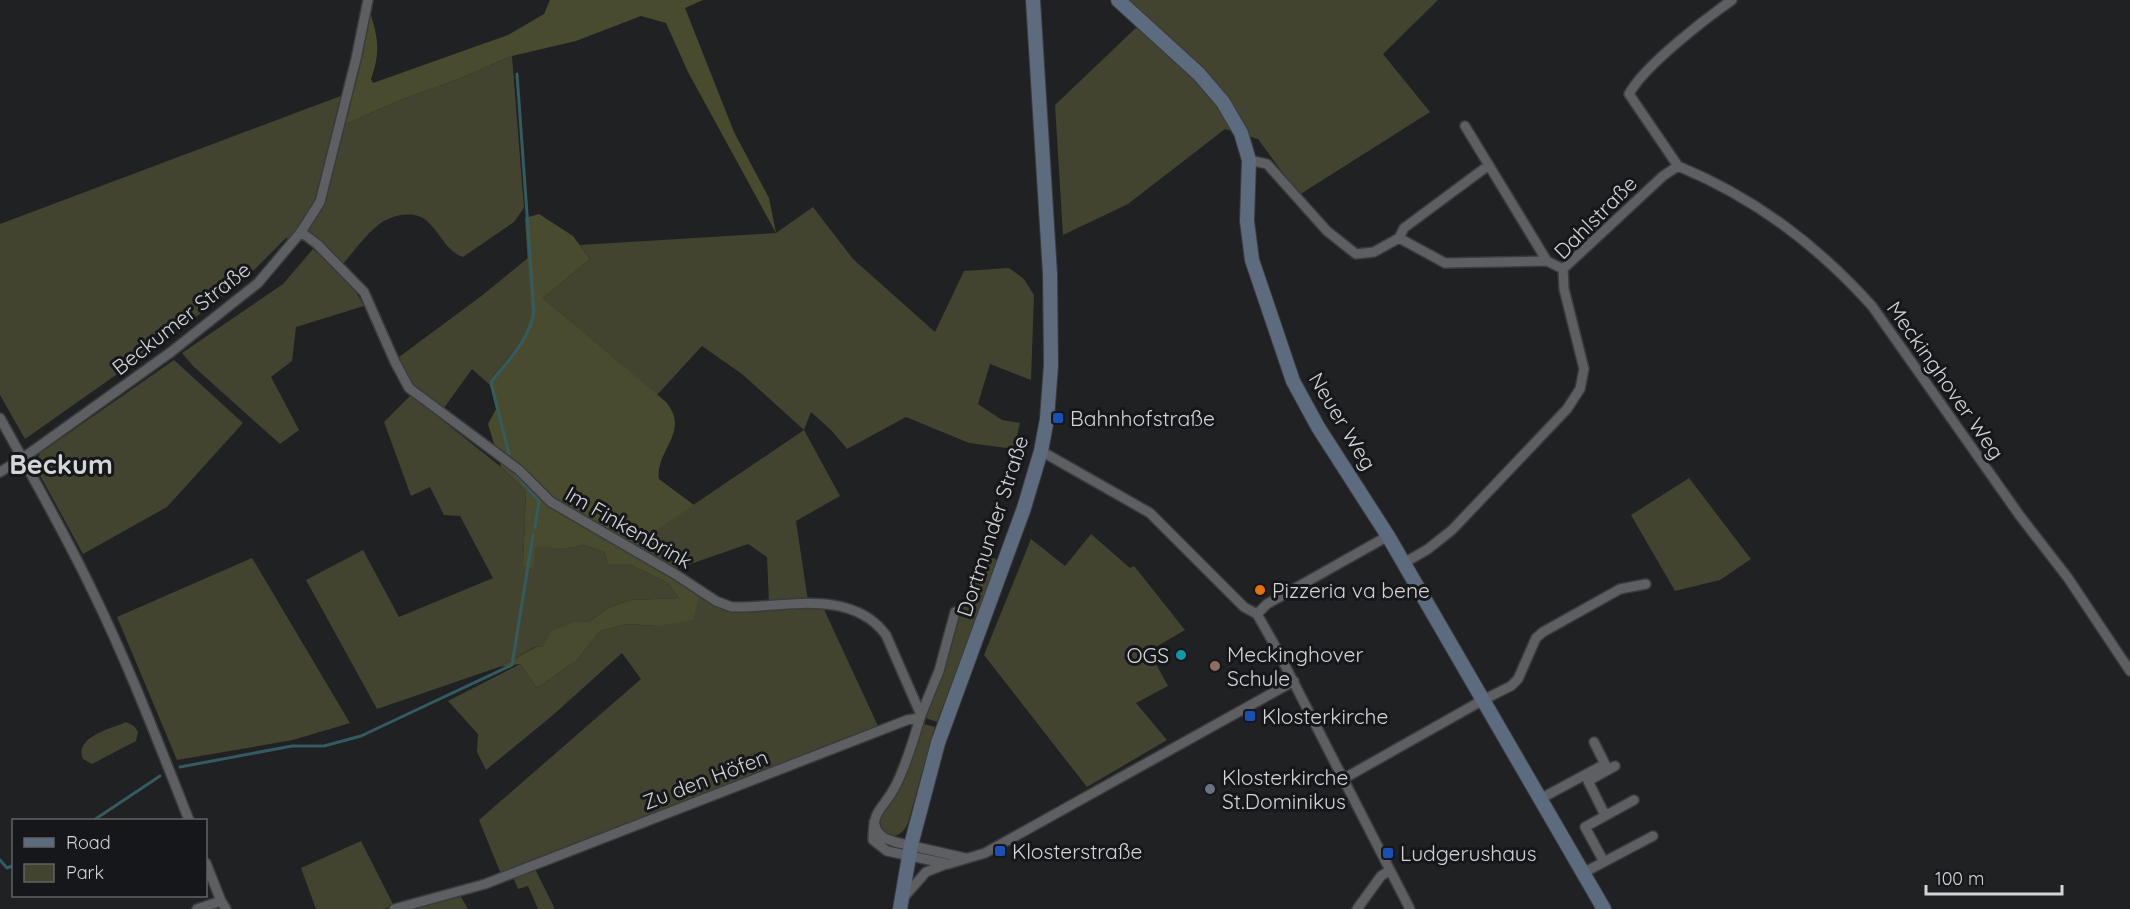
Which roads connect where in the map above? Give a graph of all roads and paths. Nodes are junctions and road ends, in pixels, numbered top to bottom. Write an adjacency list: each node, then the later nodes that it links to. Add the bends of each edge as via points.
1 (368, 0): 9 (street, Beckumer Straße, via 320,201)
2 (1033, 0): 14 (street, Dortmunder Straße, via 1051,302 1051,365)
3 (1118, 0): 6 (street, Neuer Weg, via 1199,74 1223,102 1241,133)
4 (1732, 0): 8 (street, via 1670,50 1629,94)
5 (1465, 126): 7 (street)
6 (1249, 160): 10 (street, via 1267,164 1327,231 1356,254 1374,252); 17 (street, Neuer Weg, via 1247,221 1252,260 1293,381)
7 (1489, 165): 10 (street, via 1404,228); 11 (street)
8 (1678, 166): 12 (street, Dahlstraße); 22 (street, Meckinghover Weg, via 1719,184 1780,222 1845,275 1872,306 2068,578)
9 (301, 232): 15 (street, Beckumer Straße, via 250,290); 25 (street, Im Finkenbrink, via 364,292 409,388 519,470 551,502 726,605 820,604 862,613 886,635)
10 (1399, 238): 11 (street, via 1445,263)
11 (1547, 261): 12 (street)
12 (1563, 269): 18 (street, Dahlstraße, via 1564,289 1584,369 1580,389 1567,409 1452,530)
13 (0, 418): 15 (street)
14 (1041, 451): 21 (street, via 1150,513 1244,607); 35 (street, Dortmunder Straße, via 944,725)
15 (23, 459): 16 (street, Beckumer Straße); 33 (street, via 92,589)
16 (0, 472)
17 (1388, 536): 18 (street, Neuer Weg); 21 (street, via 1267,604)
18 (1404, 563): 24 (street, Neuer Weg)
19 (1646, 584): 24 (street, via 1620,589 1543,632 1536,638 1518,679)
20 (955, 612): 25 (street, via 939,671)
21 (1257, 614): 23 (street)
22 (2130, 671)
23 (1294, 681): 29 (street); 36 (street, via 999,847)
24 (1483, 700): 29 (street); 30 (street, Neuer Weg)
25 (921, 716): 35 (street, via 895,787 873,821 873,840 887,851); 45 (street, Zu den Höfen, via 485,884)
26 (1594, 742): 28 (street, via 1605,764)
27 (1615, 766): 28 (street)
28 (1586, 778): 30 (street); 32 (street)
29 (1343, 779): 40 (street)
30 (1540, 799): 41 (street, Neuer Weg)
31 (1634, 800): 32 (street)
32 (1605, 815): 37 (street, via 1585,827)
33 (189, 819)
34 (1653, 836): 37 (street)
35 (910, 850): 36 (street); 38 (street); 43 (street, Dortmunder Straße)
36 (965, 858): 38 (street)
37 (1604, 862): 41 (street)
38 (948, 864): 43 (street, via 926,872)
39 (207, 865): 42 (street)
40 (1390, 870): 46 (street); 47 (street)
41 (1583, 873): 48 (street, Neuer Weg)
42 (223, 905): 44 (street)
43 (900, 905)
44 (197, 909)
45 (394, 909)
46 (1357, 909)
47 (1410, 909)
48 (1604, 909)

